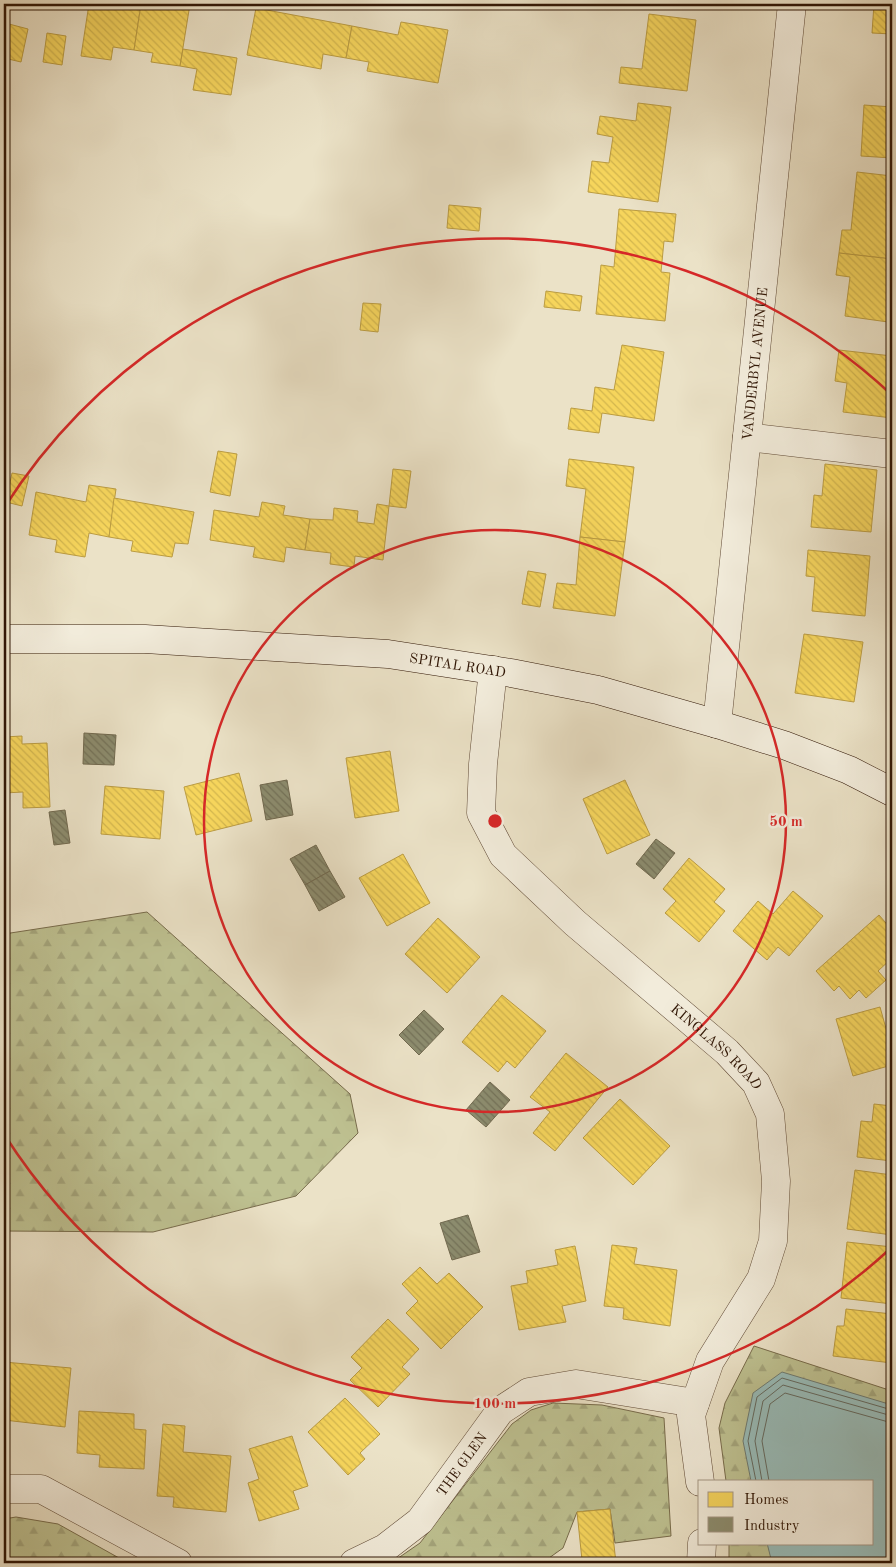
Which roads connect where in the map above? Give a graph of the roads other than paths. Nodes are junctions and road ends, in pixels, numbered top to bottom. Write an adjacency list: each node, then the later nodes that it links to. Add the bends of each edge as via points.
1 (792, 4): 2 (street, VANDERBYL AVENUE)
2 (747, 437): 3 (street); 6 (street, VANDERBYL AVENUE)
3 (892, 454)
4 (4, 639): 5 (street, SPITAL ROAD, via 145,640 388,654)
5 (493, 670): 6 (street, SPITAL ROAD, via 598,690); 8 (street, KINGLASS ROAD, via 483,764 482,814 502,855 575,923 727,1052 756,1083 770,1114 776,1181 773,1241 761,1278 710,1361)
6 (717, 724): 7 (street, SPITAL ROAD, via 840,766)
7 (892, 792)
8 (695, 1403): 9 (street, KINGLASS ROAD, via 691,1415); 13 (street, THE GLEN, via 576,1384 529,1392 500,1411 420,1521 385,1548)
9 (700, 1480)
10 (4, 1489): 12 (street, via 41,1489)
11 (702, 1544): 14 (street)
12 (178, 1563)
13 (354, 1563)
14 (701, 1563)

